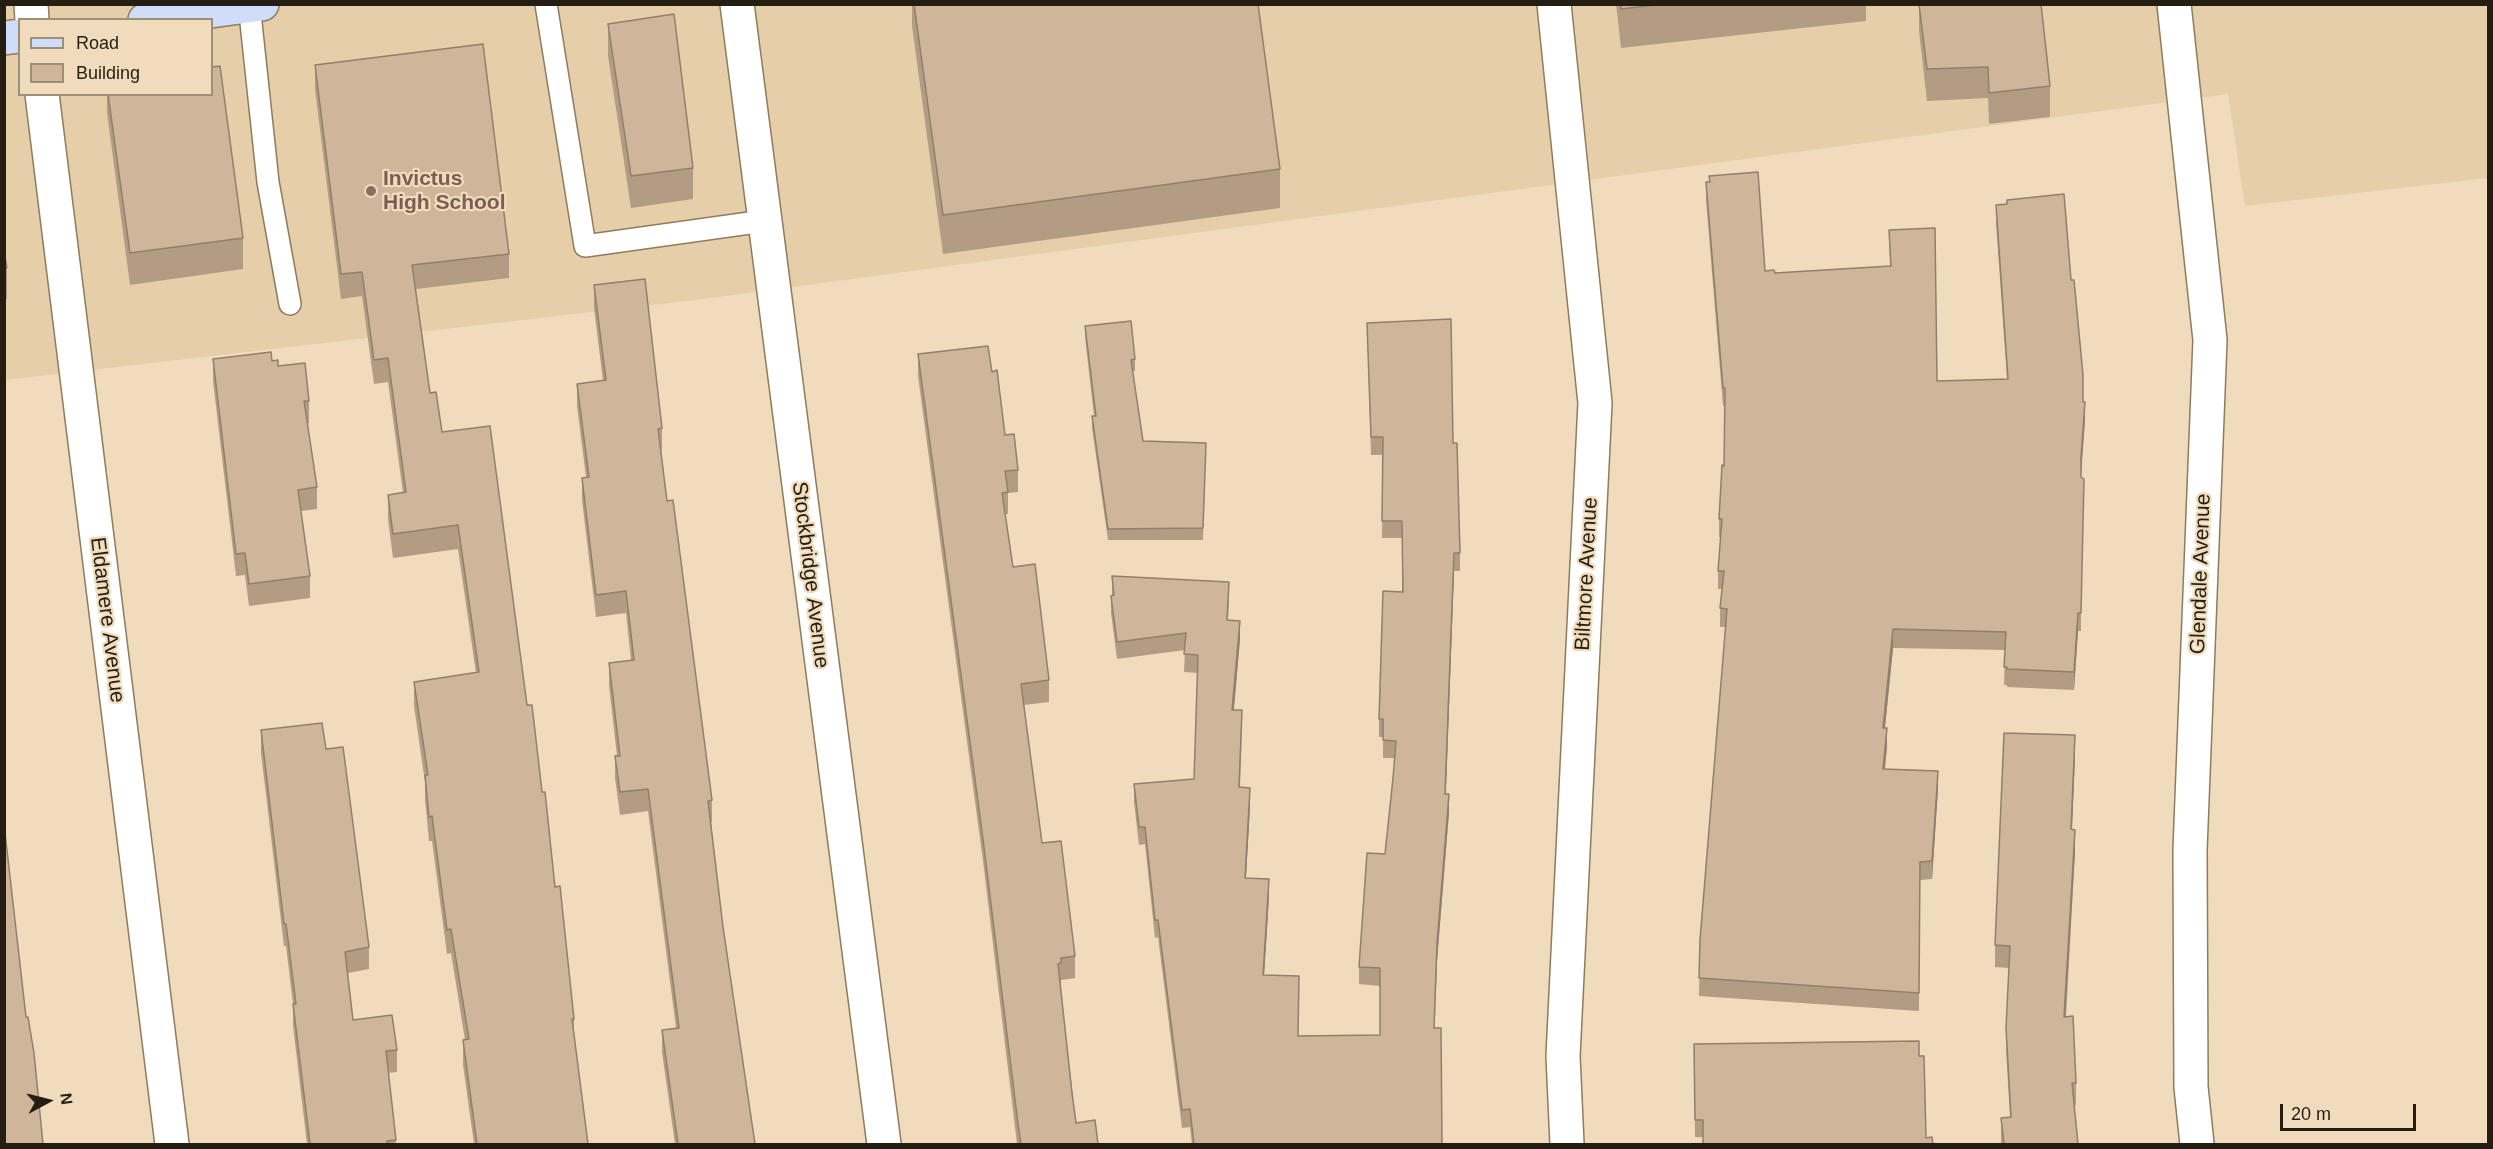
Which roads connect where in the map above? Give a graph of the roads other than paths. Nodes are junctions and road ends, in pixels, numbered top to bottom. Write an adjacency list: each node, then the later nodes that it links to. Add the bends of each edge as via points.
1 (546, 4): 8 (lane, via 585,246)
2 (737, 4): 8 (street, Stockbridge Avenue)
3 (1554, 4): 12 (street, Biltmore Avenue, via 1595,403 1563,1056)
4 (2174, 4): 13 (street, Glendale Avenue, via 2210,340 2190,850 2191,1087)
5 (253, 5): 6 (main road); 9 (lane, via 268,182)
6 (159, 18)
7 (42, 96): 10 (street, Eldamere Avenue)
8 (764, 221): 11 (street, Stockbridge Avenue)
9 (290, 304)
10 (172, 1144)
11 (884, 1144)
12 (1566, 1144)
13 (2197, 1144)

